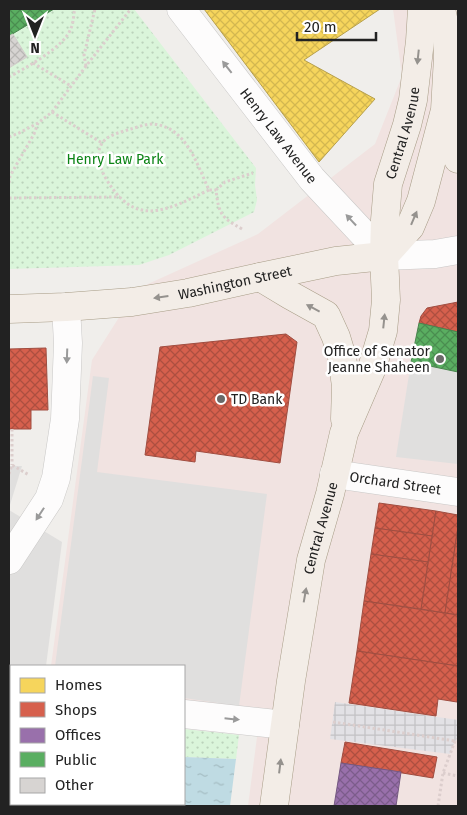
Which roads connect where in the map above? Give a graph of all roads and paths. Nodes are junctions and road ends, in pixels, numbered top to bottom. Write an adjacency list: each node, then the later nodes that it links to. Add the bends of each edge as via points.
1 (75, 9): 7 (path, via 68,36)
2 (95, 9): 8 (path, via 84,55)
3 (181, 9): 26 (street, Henry Law Avenue, one-way to 3, via 312,178)
4 (422, 9): 26 (main road, Central Avenue, one-way to 26, via 413,100 388,184)
5 (441, 9): 11 (main road, via 448,57)
6 (130, 10): 8 (path)
7 (33, 63): 9 (path); 10 (path)
8 (86, 66): 10 (path)
9 (9, 77)
10 (71, 86): 12 (path)
11 (445, 110): 16 (main road); 26 (main road, one-way to 11, via 410,226 421,200)
12 (52, 112): 13 (path); 15 (path)
13 (38, 123): 14 (path); 18 (path)
14 (9, 137)
15 (102, 143): 20 (path, via 111,136 153,124 177,133 186,143); 23 (path, via 99,152 102,171)
16 (458, 159)
17 (253, 173): 21 (path, via 225,182)
18 (9, 176): 19 (path)
19 (9, 183)
20 (208, 190): 21 (path); 23 (path, via 163,210 137,209)
21 (216, 190): 24 (path, via 221,214)
22 (9, 198): 23 (path)
23 (120, 198)
24 (242, 229)
25 (458, 250): 26 (street, Washington Street)
26 (384, 256): 27 (main road, Washington Street, via 336,261); 31 (main road, Central Avenue, one-way to 26, via 372,368 383,331 386,300)
27 (260, 277): 28 (main road, Washington Street, one-way to 28, via 178,295); 31 (main road, one-way to 27, via 346,386 342,357 326,315)
28 (66, 307): 29 (main road, Washington Street); 37 (street, one-way to 37, via 66,395 56,478 49,500)
29 (9, 309)
30 (12, 430): 32 (path)
31 (344, 433): 34 (main road, Central Avenue)
32 (12, 465): 33 (path); 35 (path)
33 (9, 474)
34 (334, 474): 36 (street, Orchard Street); 40 (main road, Central Avenue, one-way to 34, via 311,560)
35 (33, 477)
36 (458, 492)
37 (9, 560)
38 (185, 714): 40 (street, one-way to 40)
39 (332, 722): 41 (path)
40 (285, 725): 44 (main road, Central Avenue, one-way to 40)
41 (457, 740): 42 (path)
42 (443, 773): 43 (path); 45 (path)
43 (458, 776)
44 (274, 806)
45 (438, 806)

